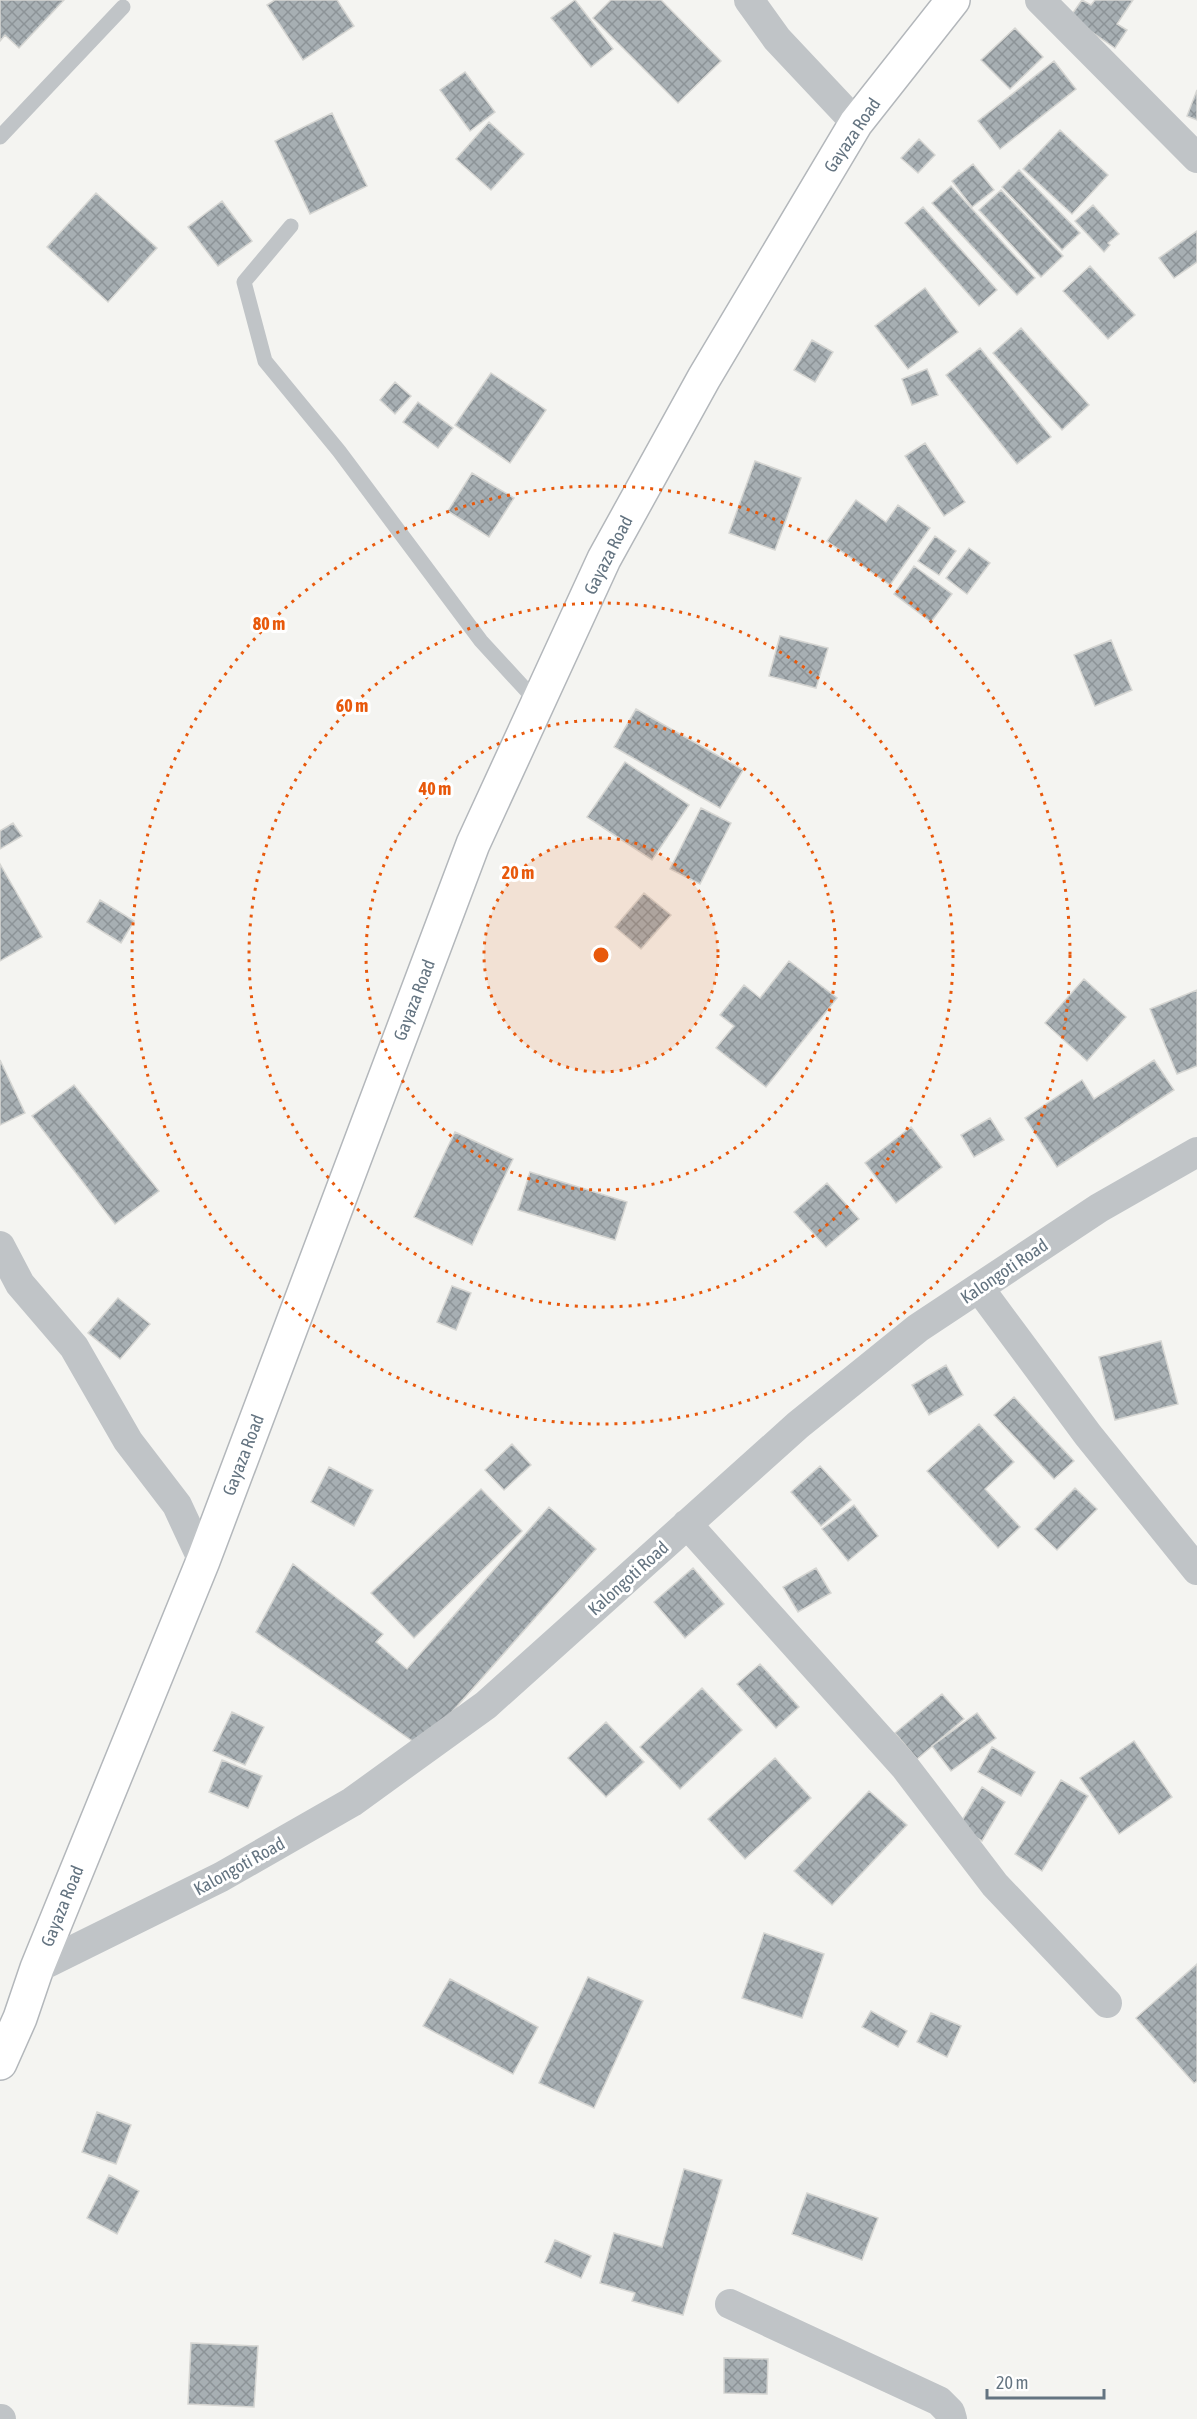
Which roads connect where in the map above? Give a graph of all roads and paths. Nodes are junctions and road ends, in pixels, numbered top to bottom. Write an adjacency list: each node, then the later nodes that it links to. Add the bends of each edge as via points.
1 (749, 0): 5 (street, via 777,39)
2 (953, 0): 5 (main road, Gayaza Road)
3 (1040, 0): 7 (street)
4 (123, 7): 6 (lane)
5 (856, 123): 9 (main road, Gayaza Road, via 704,378 604,559)
6 (0, 137)
7 (1197, 158)
8 (291, 226): 9 (lane, via 244,282 266,361 339,451 481,641)
9 (538, 703): 14 (main road, Gayaza Road, via 473,844)
10 (1197, 1152): 12 (street, Kalongoti Road, via 1099,1208)
11 (0, 1246): 14 (street, via 20,1284 74,1347 128,1441 177,1505)
12 (979, 1288): 13 (street, Kalongoti Road, via 918,1328 798,1425); 15 (street, via 1088,1435)
13 (687, 1524): 16 (street, Kalongoti Road, via 486,1705 352,1802 221,1877); 17 (street, via 905,1767 995,1885)
14 (203, 1561): 16 (main road, Gayaza Road)
15 (1197, 1570)
16 (37, 1968): 18 (main road, Gayaza Road)
17 (1107, 2003)
18 (0, 2062)
19 (730, 2304): 20 (street, via 939,2401)
20 (952, 2419)

